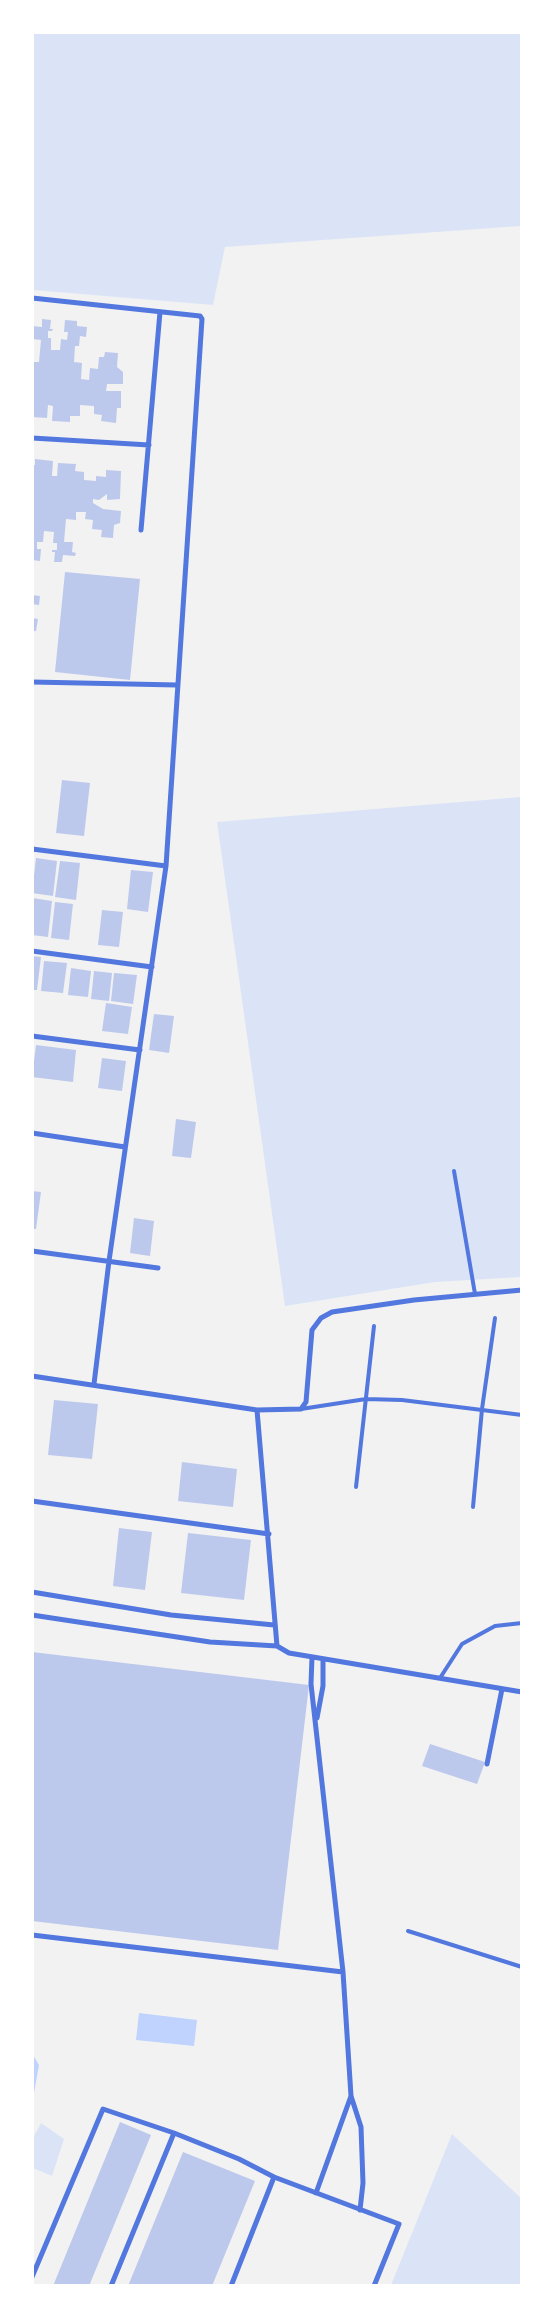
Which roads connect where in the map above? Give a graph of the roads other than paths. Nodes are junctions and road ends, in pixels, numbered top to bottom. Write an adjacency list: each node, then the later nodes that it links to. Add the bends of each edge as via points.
1 (32, 298): 2 (street)
2 (160, 312): 4 (street); 7 (street, via 200,316 202,319)
3 (32, 438): 4 (street)
4 (148, 445): 5 (street)
5 (141, 530)
6 (32, 682): 7 (street)
7 (177, 685): 9 (street)
8 (32, 848): 9 (street)
9 (166, 866): 11 (street)
10 (32, 951): 11 (street)
11 (152, 967): 13 (street)
12 (32, 1036): 13 (street)
13 (140, 1050): 15 (street)
14 (32, 1133): 15 (street)
15 (126, 1147): 18 (street)
16 (454, 1171): 21 (lane)
17 (32, 1251): 18 (street)
18 (109, 1261): 19 (street); 25 (street)
19 (158, 1268)
20 (522, 1290): 21 (street)
21 (475, 1294): 28 (street, via 348,1309 321,1318 312,1330 306,1402)
22 (495, 1318): 27 (lane)
23 (374, 1326): 26 (lane)
24 (32, 1376): 25 (street)
25 (94, 1384): 29 (street)
26 (366, 1399): 27 (lane); 28 (lane); 31 (lane)
27 (482, 1408): 30 (lane); 33 (lane)
28 (302, 1409): 29 (street)
29 (257, 1410): 34 (street)
30 (522, 1415)
31 (356, 1487)
32 (32, 1501): 34 (street)
33 (473, 1507)
34 (269, 1534): 38 (street)
35 (32, 1592): 38 (street, via 171,1614)
36 (32, 1615): 39 (street, via 210,1642)
37 (522, 1623): 42 (lane, via 495,1626 462,1644)
38 (274, 1625): 39 (street)
39 (277, 1646): 40 (street, via 289,1653)
40 (312, 1657): 41 (street); 45 (street, via 311,1684)
41 (323, 1659): 42 (street); 45 (street, via 323,1686)
42 (440, 1679): 43 (street)
43 (502, 1689): 44 (street); 46 (street)
44 (522, 1692)
45 (316, 1723): 50 (street)
46 (487, 1764)
47 (408, 1931): 49 (lane)
48 (32, 1935): 50 (street)
49 (522, 1967)
50 (343, 1972): 51 (street)
51 (351, 2096): 54 (street); 55 (street, via 360,2127 363,2183)
52 (174, 2133): 53 (street); 56 (street, via 103,2108); 57 (street)
53 (274, 2177): 54 (street); 58 (street)
54 (316, 2193): 55 (street)
55 (360, 2210): 59 (street, via 399,2224)
56 (32, 2277)
57 (112, 2286)
58 (231, 2286)
59 (374, 2286)

